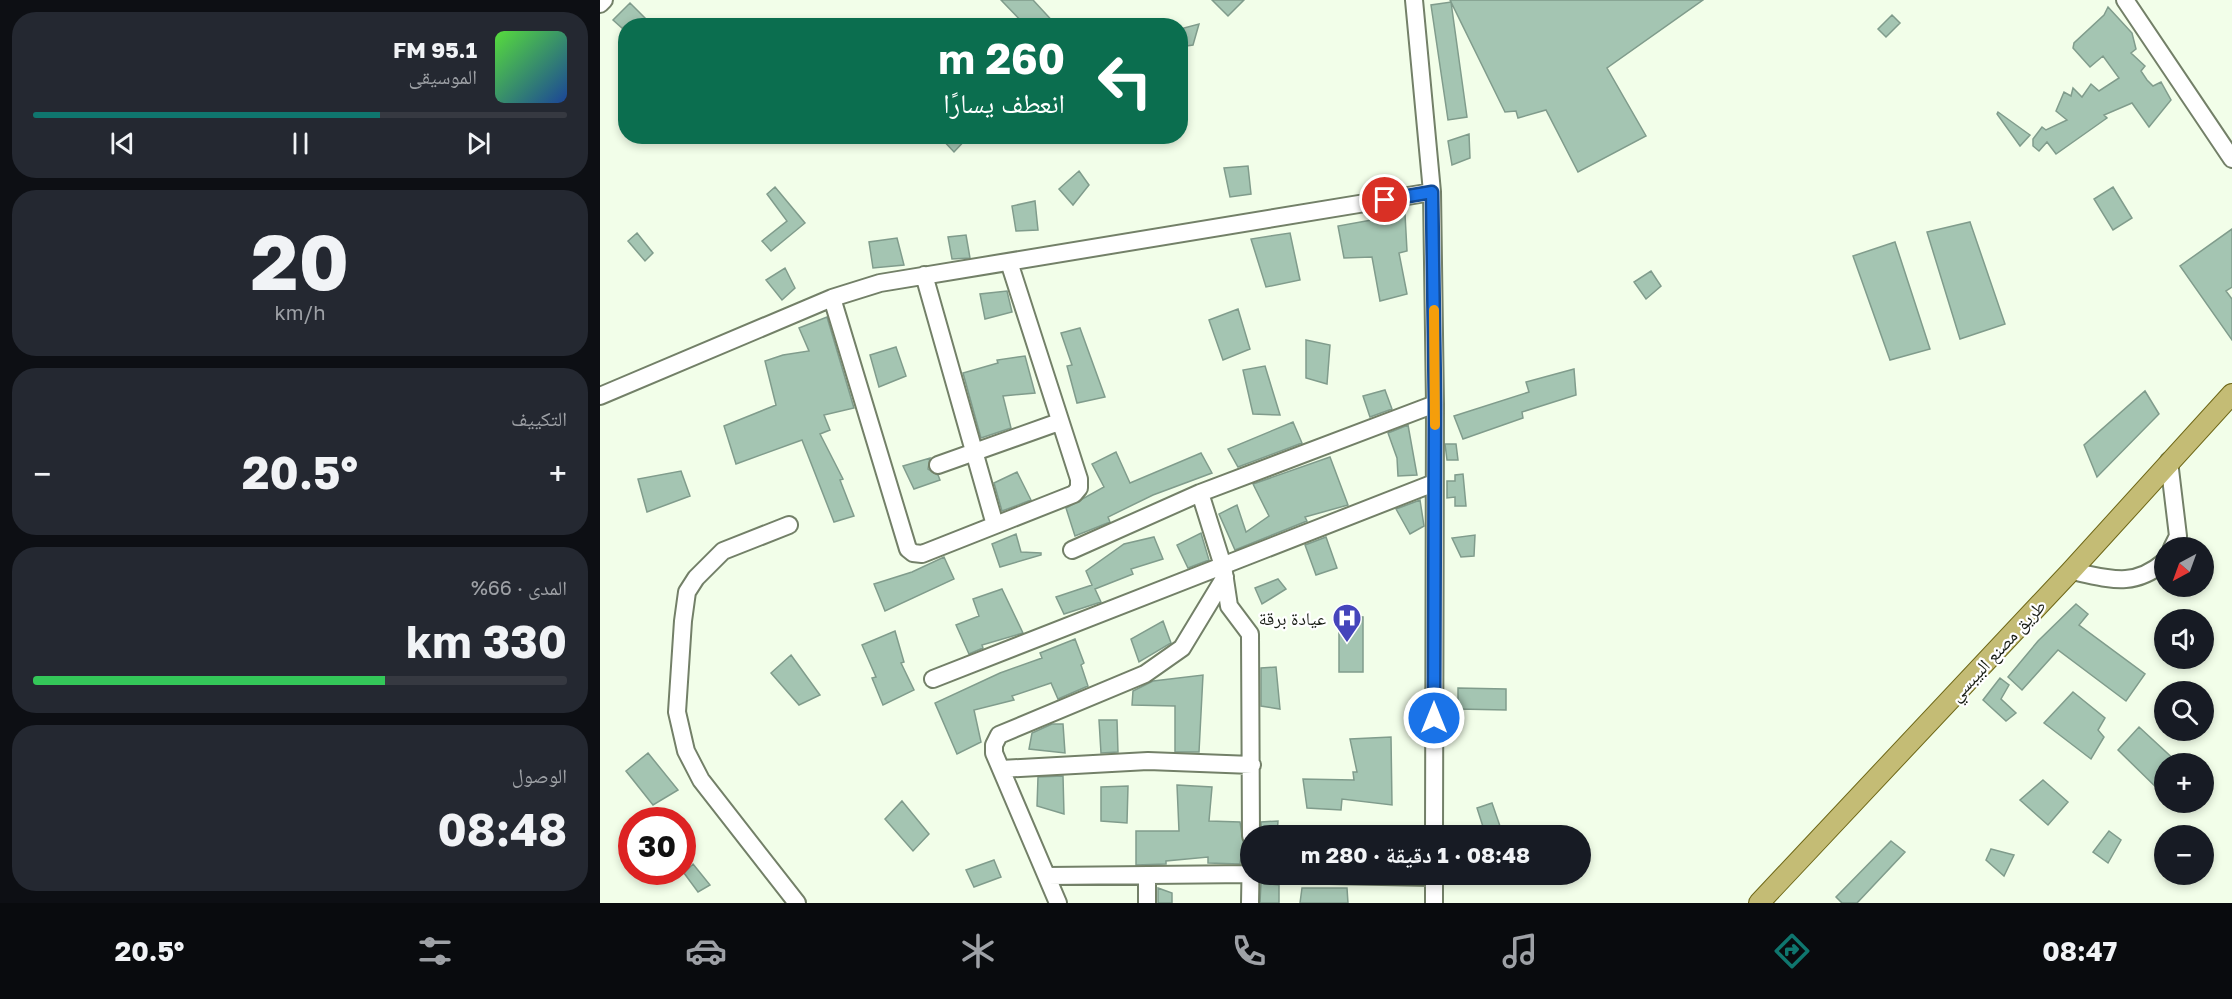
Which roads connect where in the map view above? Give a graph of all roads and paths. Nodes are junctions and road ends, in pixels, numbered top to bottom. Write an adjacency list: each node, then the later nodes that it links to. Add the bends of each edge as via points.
1 (604, 0): 4 (street)
2 (1414, 0): 6 (street)
3 (2125, 0): 5 (street)
4 (600, 4)
5 (2232, 159)
6 (1432, 192): 7 (street); 12 (street)
7 (1009, 262): 8 (street); 13 (street)
8 (924, 275): 9 (street); 14 (street)
9 (832, 298): 11 (street); 20 (street, via 908,549 922,554)
10 (2232, 393): 15 (main road, طريق مصنع البيبسي)
11 (600, 396)
12 (1435, 404): 17 (street); 18 (street)
13 (1059, 422): 14 (street); 20 (street, via 1079,479 1077,492)
14 (973, 452): 16 (street); 20 (street)
15 (2169, 461): 21 (street); 24 (main road, طريق مصنع البيبسي)
16 (938, 465)
17 (1434, 483): 23 (street); 30 (street)
18 (1200, 494): 22 (street); 23 (street)
19 (789, 525): 36 (street, via 723,551 687,592 677,712 686,750 701,780)
20 (995, 525)
21 (2178, 537)
22 (1072, 550)
23 (1224, 571): 26 (street); 27 (street, via 1232,613 1250,634); 28 (street, via 1182,648 1144,674 999,735 994,745)
24 (2071, 571): 25 (street, via 2122,580); 41 (main road, طريق مصنع البيبسي)
25 (2154, 571)
26 (933, 679)
27 (1251, 765): 28 (street, via 1148,761); 29 (street)
28 (1001, 769): 33 (street)
29 (1251, 825)
30 (1434, 825)
31 (1240, 874): 32 (street)
32 (1147, 875): 33 (street); 38 (street)
33 (1047, 876): 37 (street)
34 (1251, 885): 39 (street)
35 (1434, 885): 40 (street)
36 (797, 903)
37 (1058, 903)
38 (1147, 903)
39 (1250, 903)
40 (1434, 903)
41 (1759, 903)

